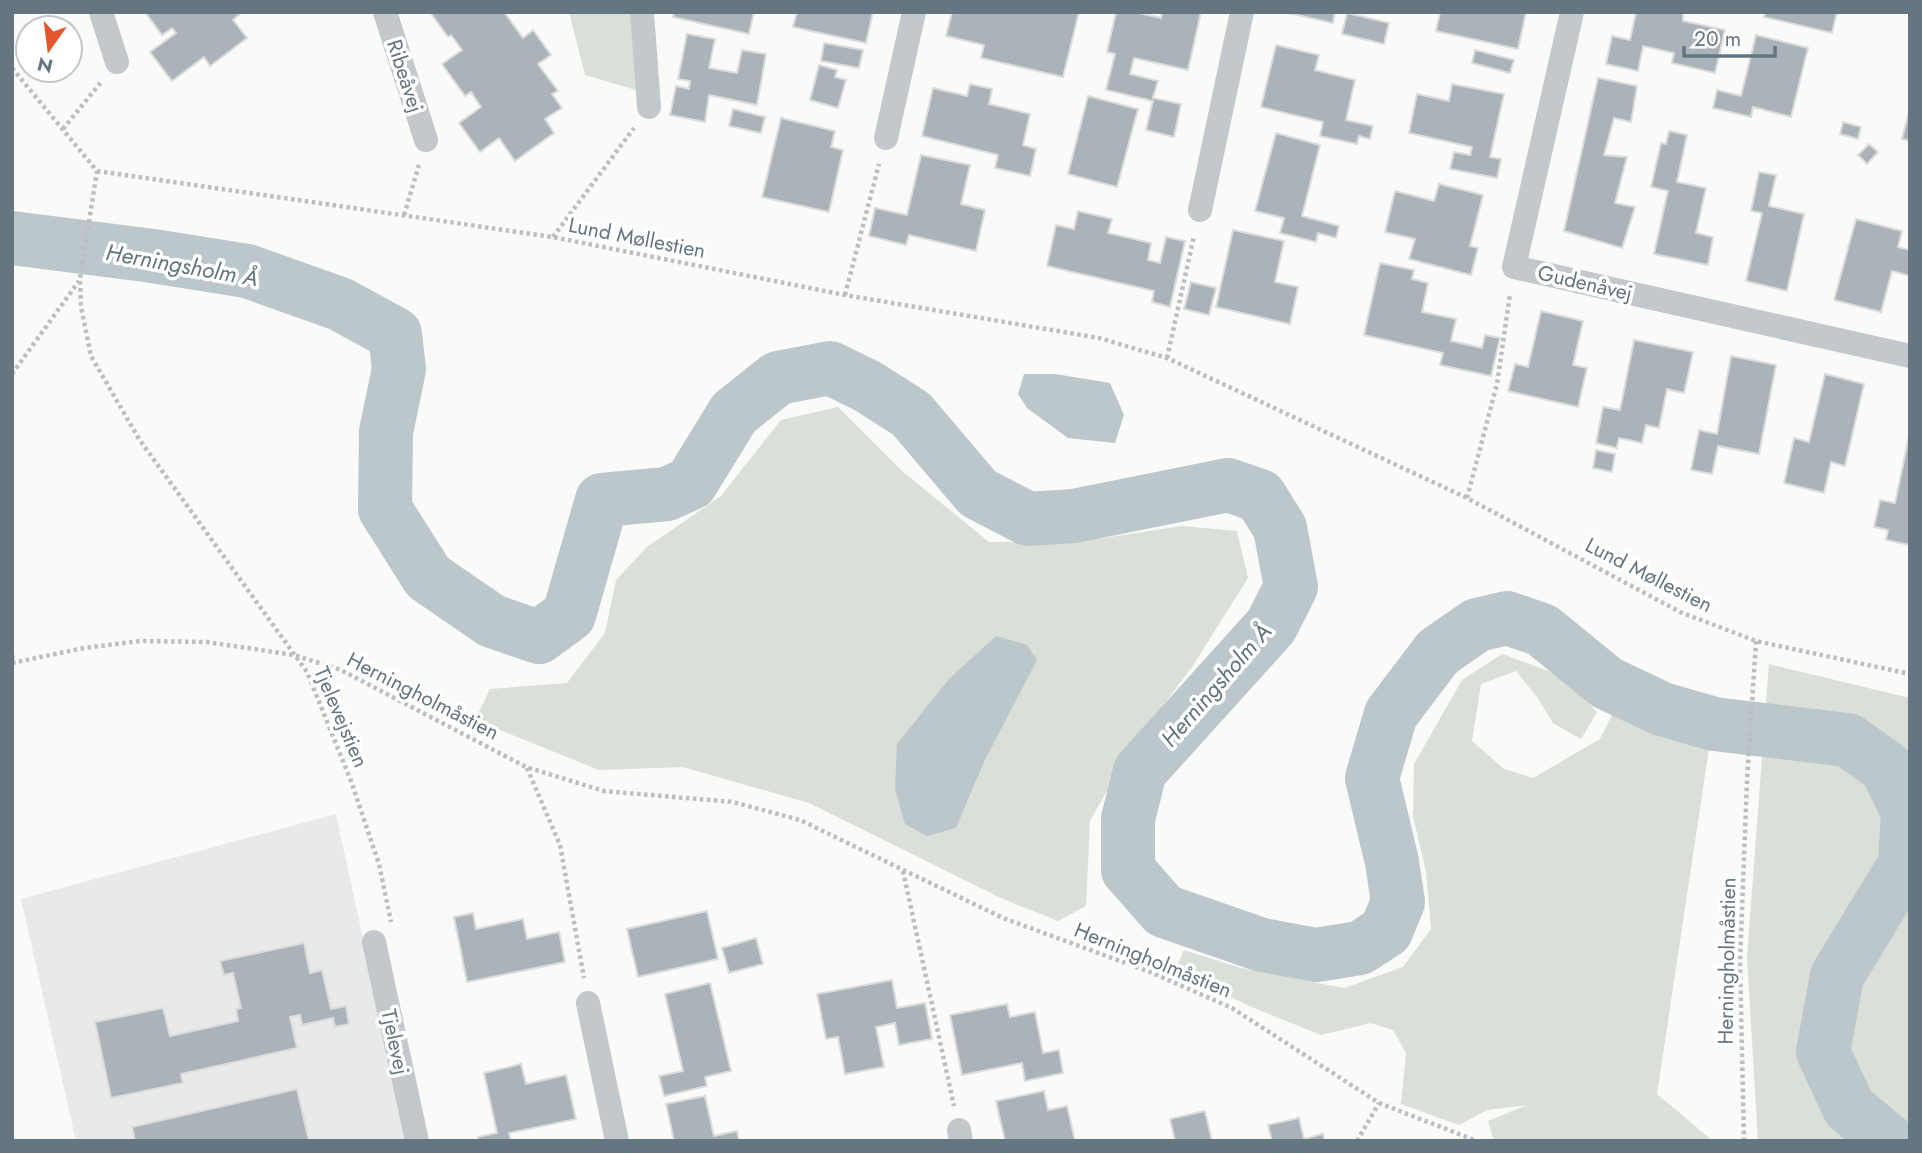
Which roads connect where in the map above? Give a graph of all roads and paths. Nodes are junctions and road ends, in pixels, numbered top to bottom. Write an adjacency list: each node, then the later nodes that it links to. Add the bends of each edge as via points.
1 (102, 12): 7 (street)
2 (385, 12): 12 (street, Ribeåvej)
3 (642, 12): 9 (street)
4 (914, 12): 11 (street)
5 (1242, 12): 14 (street)
6 (1572, 12): 17 (street, Gudenåvej)
7 (117, 62): 10 (path)
8 (12, 68): 10 (path)
9 (649, 107): 16 (path)
10 (62, 129): 13 (path)
11 (886, 138): 19 (path)
12 (426, 140): 15 (path)
13 (97, 171): 15 (path, Lund Møllestien); 18 (path, Tjelevejstien)
14 (1200, 210): 21 (path)
15 (404, 215): 16 (path, Lund Møllestien)
16 (553, 237): 19 (path, Lund Møllestien)
17 (1514, 267): 20 (street, Gudenåvej); 23 (path, via 1497,384)
18 (80, 279): 22 (path, Tjelevejstien); 26 (path, Tjelevejstien, via 91,356 139,439)
19 (845, 295): 21 (path, Lund Møllestien, via 1099,338)
20 (1910, 356)
21 (1167, 358): 23 (path, Lund Møllestien)
22 (12, 374)
23 (1467, 498): 24 (path, Lund Møllestien, via 1680,612)
24 (1756, 641): 28 (path, Lund Møllestien); 39 (path, Herningholmåstien, via 1740,962)
25 (12, 655): 27 (path)
26 (294, 655): 27 (path, Herningholmåstien, via 207,642 140,641); 29 (path, Herningholmåstien, via 341,670); 31 (path, Tjelevejstien, via 316,691 379,864)
27 (13, 663)
28 (1910, 674)
29 (526, 767): 30 (path, Herningholmåstien, via 604,791 733,802 800,820); 32 (path, via 560,845)
30 (903, 871): 33 (path, Herningholmåstien, via 1003,918 1150,972 1232,1008); 34 (path)
31 (383, 934): 35 (street, Tjelevej)
32 (589, 1003): 36 (street)
33 (1379, 1102): 37 (path); 38 (path, Herningholmåstien)
34 (960, 1135)
35 (417, 1141)
36 (618, 1141)
37 (1357, 1141)
38 (1477, 1141)
39 (1744, 1141)

